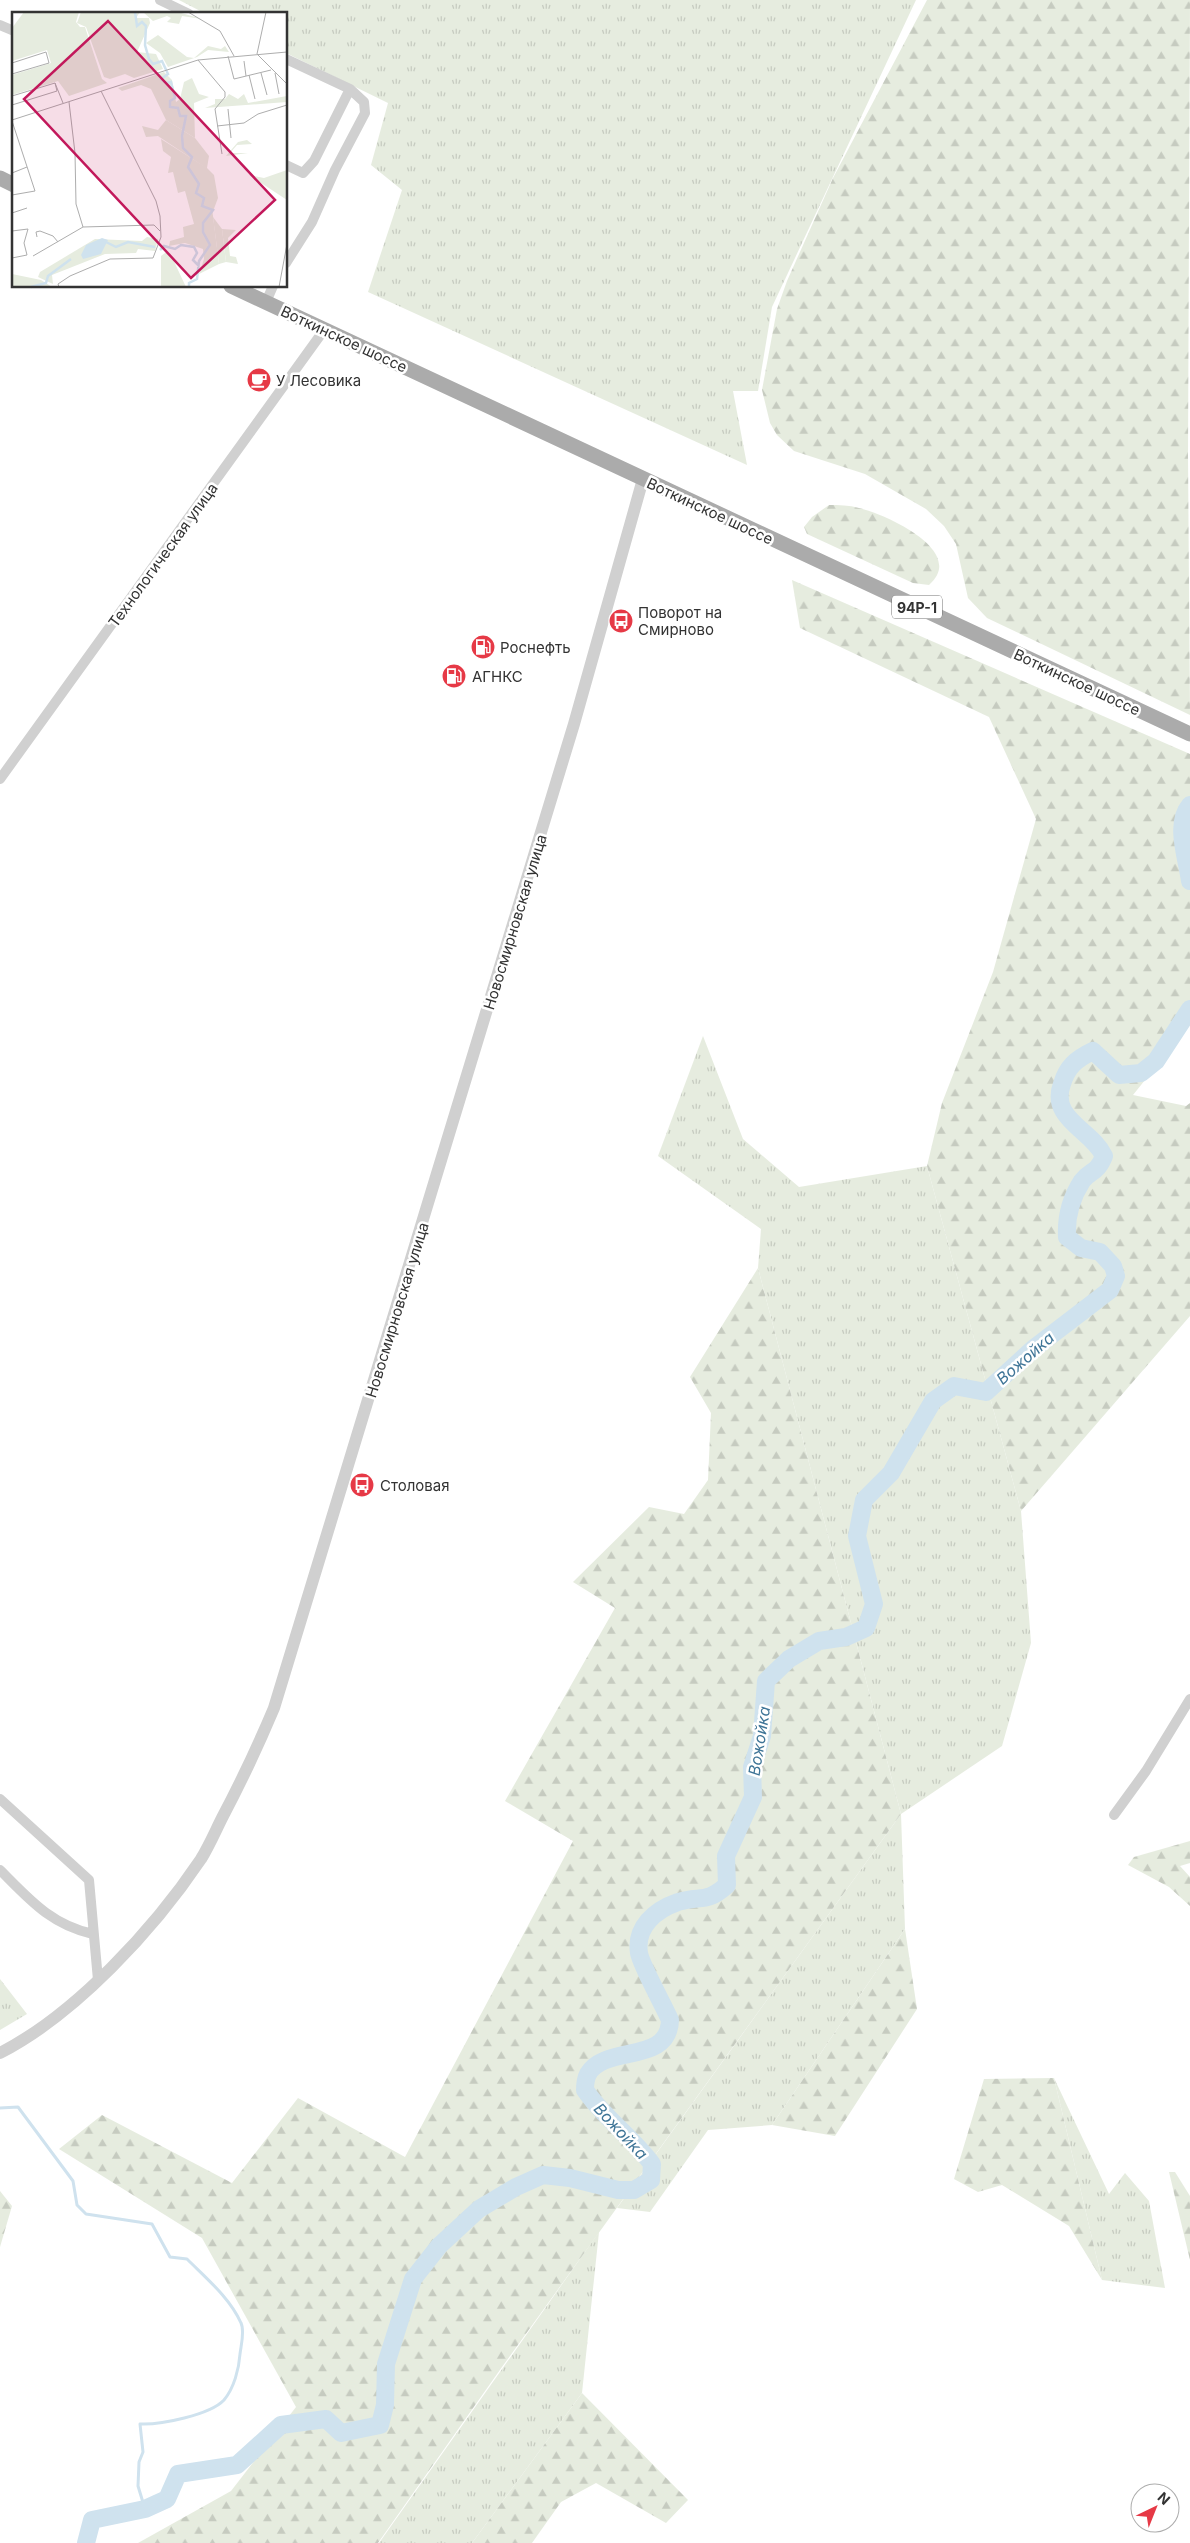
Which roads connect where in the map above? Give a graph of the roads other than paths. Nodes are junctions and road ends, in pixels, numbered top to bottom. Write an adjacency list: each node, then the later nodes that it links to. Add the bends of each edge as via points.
1 (160, 0): 2 (street)
2 (185, 12)
3 (0, 25): 4 (street)
4 (12, 31)
5 (288, 60): 6 (street)
6 (350, 89): 7 (street, via 314,161 303,173); 10 (street, via 364,102 365,113 312,222)
7 (288, 166)
8 (0, 178): 9 (main road)
9 (12, 184)
10 (288, 260)
11 (235, 288): 13 (main road, Воткинское шоссе)
12 (272, 288): 13 (street)
13 (266, 302): 14 (main road, Воткинское шоссе)
14 (324, 330): 15 (main road, Воткинское шоссе); 17 (street, Технологическая улица)
15 (644, 479): 16 (main road, Воткинское шоссе / 94Р-1); 23 (street, Новосмирновская улица, via 574,724 274,1708 251,1764 201,1858 145,1930)
16 (1190, 734)
17 (0, 779)
18 (1190, 1699): 20 (street, via 1146,1771)
19 (0, 1799): 22 (street, via 89,1880)
20 (1114, 1815)
21 (0, 1870): 22 (street, via 46,1914 71,1930)
22 (92, 1934): 23 (street)
23 (98, 1980): 24 (street, Новосмирновская улица, via 59,2015)
24 (0, 2053)

